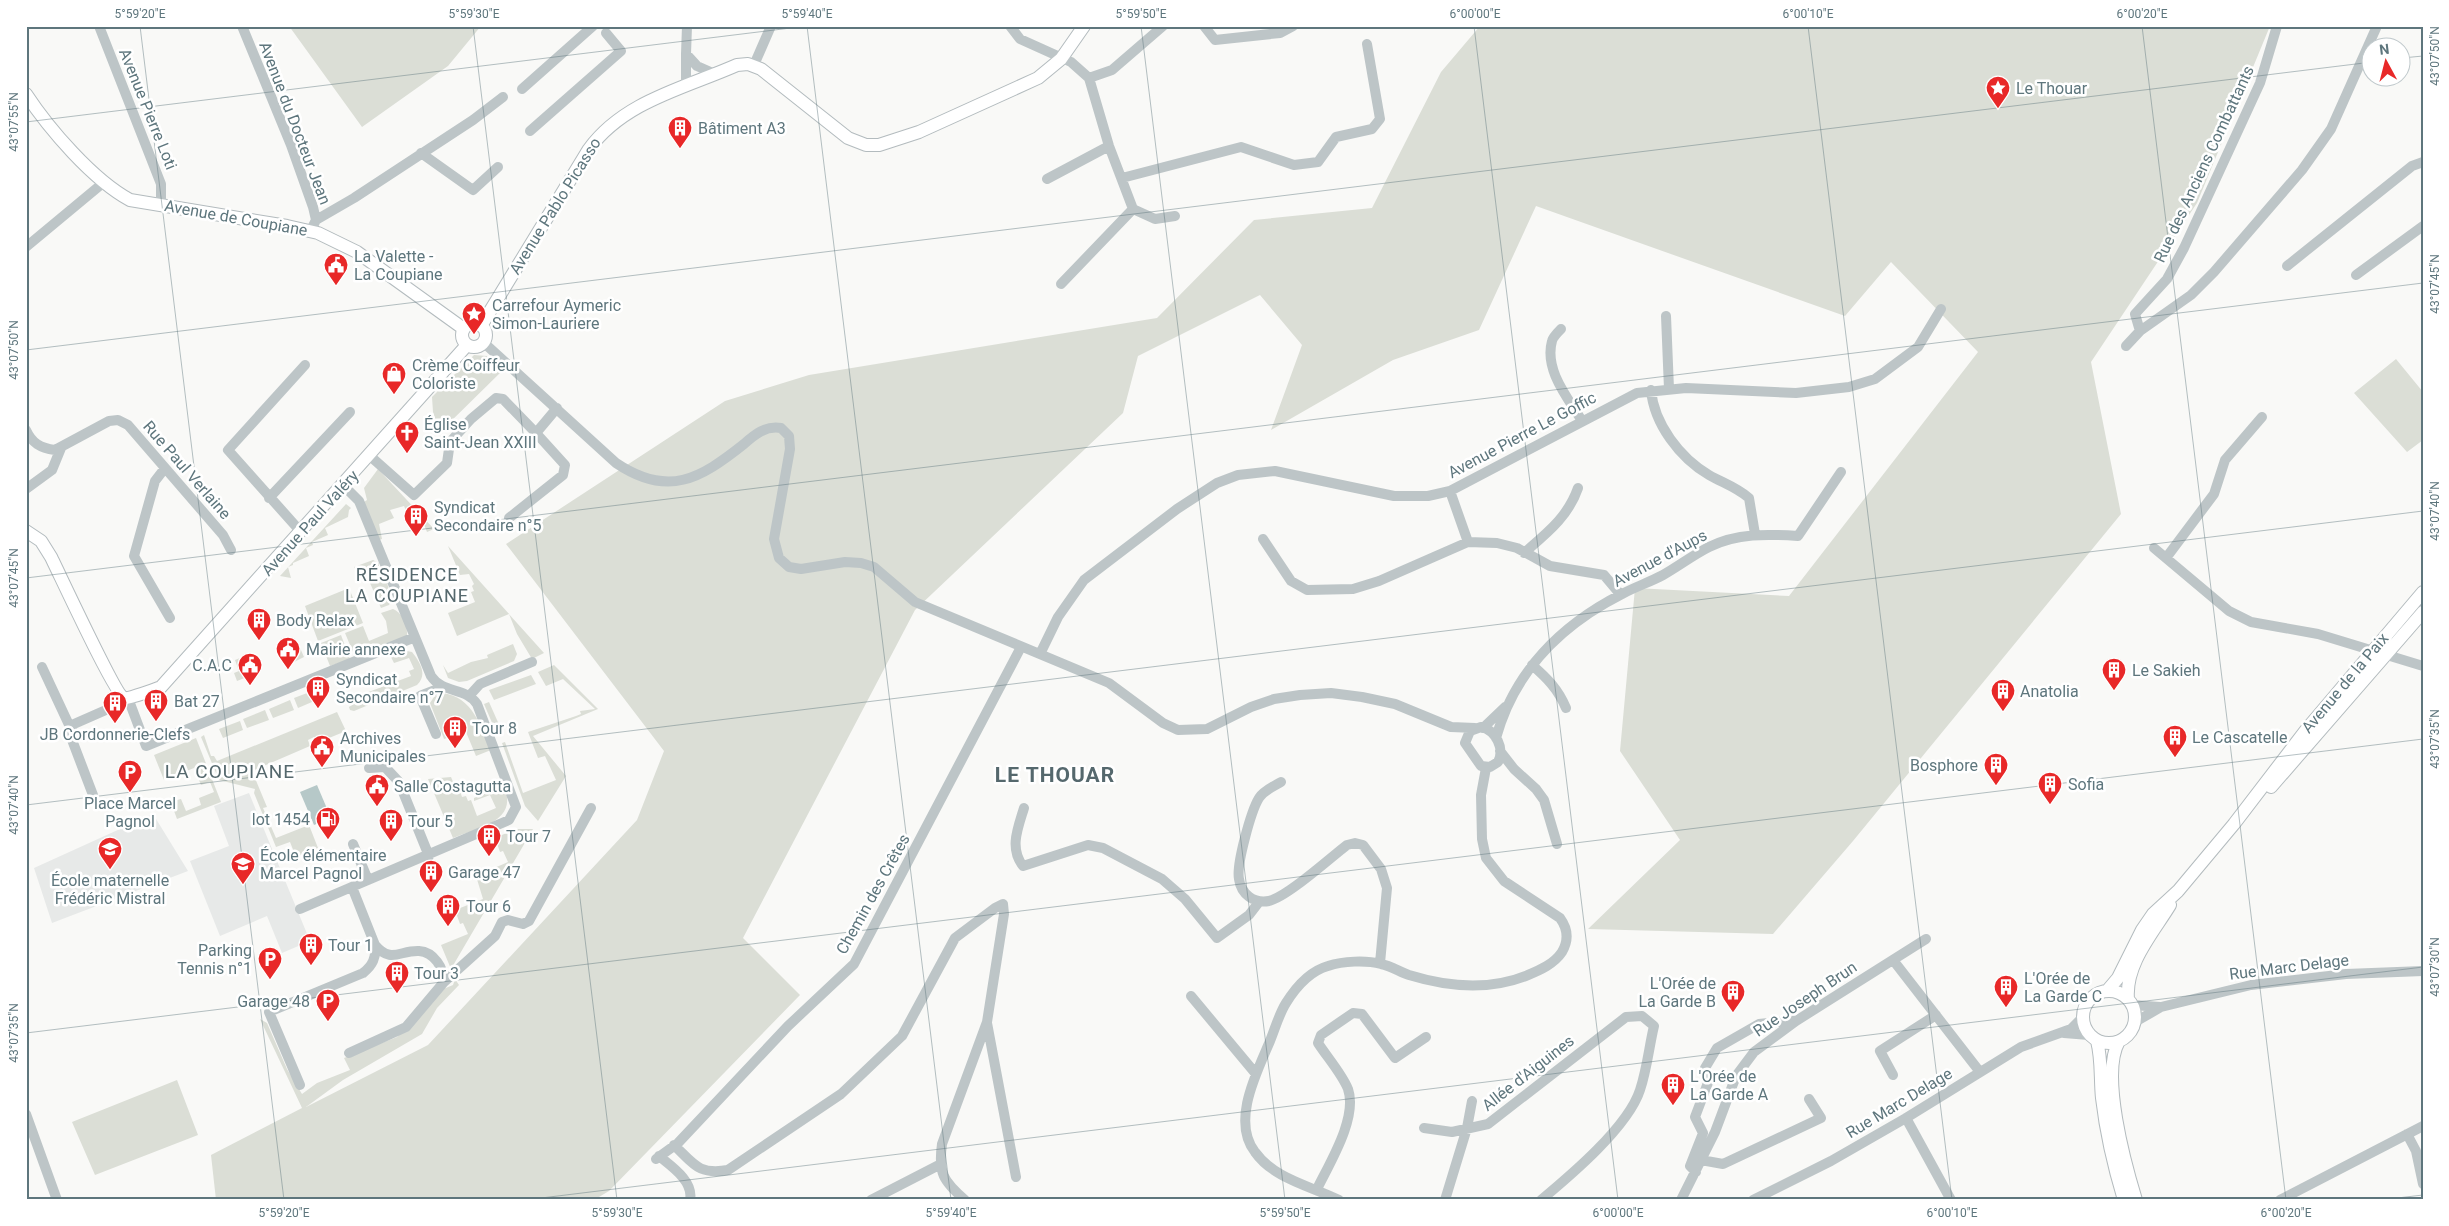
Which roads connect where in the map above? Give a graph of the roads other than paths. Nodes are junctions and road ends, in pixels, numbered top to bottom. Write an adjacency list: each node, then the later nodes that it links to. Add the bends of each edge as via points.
1 (99, 26): 32 (street, Avenue Pierre Loti, via 161,184)
2 (242, 26): 35 (street, Avenue du Docteur Jean, via 291,145)
3 (593, 26): 21 (street)
4 (687, 26): 15 (street)
5 (771, 26): 17 (street)
6 (1010, 26): 16 (street, via 1020,39)
7 (1084, 26): 16 (main road)
8 (1163, 26): 19 (street, via 1112,70)
9 (1204, 26): 10 (street, via 1215,40 1280,32)
10 (1293, 26)
11 (2278, 26): 46 (street, Rue des Anciens Combattants, via 2260,83 2184,248 2167,279 2135,314)
12 (2377, 26): 46 (street, via 2332,129 2302,170 2203,284)
13 (605, 28): 24 (street, via 621,51)
14 (1367, 44): 29 (street, via 1380,119 1372,129 1336,137 1318,162 1294,165 1241,147)
15 (686, 54): 18 (street, via 697,66); 20 (street)
16 (1061, 59): 17 (main road, via 1026,85 919,132 879,145 866,145 848,138); 19 (street, via 1070,62)
17 (754, 66): 18 (main road, Avenue Pablo Picasso, via 738,65)
18 (716, 74): 20 (main road, Avenue Pablo Picasso)
19 (1089, 78): 25 (street)
20 (686, 86): 43 (main road, Avenue Pablo Picasso, via 635,108 598,137)
21 (522, 89)
22 (27, 95): 31 (main road, Avenue de Coupiane, via 39,113)
23 (503, 97): 26 (street)
24 (530, 132)
25 (1109, 146): 29 (street); 30 (street)
26 (421, 154): 28 (street, via 473,190); 35 (street)
27 (2423, 162): 38 (street, via 2412,166)
28 (498, 166)
29 (1122, 178): 33 (street)
30 (1047, 180)
31 (103, 182): 32 (main road, Avenue de Coupiane, via 130,200); 37 (street)
32 (162, 204): 35 (main road, Avenue de Coupiane)
33 (1133, 209): 34 (street, via 1155,218); 40 (street)
34 (1175, 216)
35 (314, 226): 44 (main road, Avenue de Coupiane, via 357,252)
36 (2423, 226): 39 (street)
37 (26, 247)
38 (2286, 266)
39 (2356, 275)
40 (1061, 284)
41 (1940, 309): 51 (street, Avenue Pierre Le Goffic, via 1918,347 1875,379 1850,387 1796,393)
42 (1666, 316): 51 (street)
43 (481, 326): 44 (main road, via 471,324); 47 (main road, via 486,334)
44 (464, 329): 48 (main road, via 462,336)
45 (1561, 329): 56 (street, via 1552,340 1552,365)
46 (2140, 331): 49 (street)
47 (483, 342): 48 (main road, via 478,347); 53 (street)
48 (467, 345): 60 (main road, Avenue Paul Valéry)
49 (2126, 346)
50 (305, 365): 67 (street, via 228,450)
51 (1669, 389): 52 (street, Avenue Pierre Le Goffic)
52 (1651, 390): 56 (street, Avenue Pierre Le Goffic, via 1637,393); 71 (street, via 1657,416 1679,449 1708,474 1738,488 1749,498)
53 (557, 408): 58 (street); 83 (street, via 616,463 654,481 680,480 706,472 762,431 781,428 790,436 790,449 774,539 779,558 789,567 801,569 861,562 874,567 915,602)
54 (350, 412): 67 (street)
55 (2262, 417): 77 (street, via 2225,460 2214,494)
56 (1582, 421): 66 (street, Avenue Pierre Le Goffic)
57 (26, 430): 59 (street, via 36,444 45,449)
58 (536, 433): 60 (street, via 503,399 496,398 450,442 447,463 414,495); 68 (street, via 565,465 563,475)
59 (61, 448): 61 (street, Rue Paul Verlaine, via 99,424 118,420 128,425); 65 (street, via 52,470)
60 (370, 456): 63 (main road, Avenue Paul Valéry)
61 (165, 468): 75 (street, Rue Paul Verlaine, via 223,534); 81 (street, via 155,482 134,556)
62 (1841, 472): 71 (street, Avenue d'Aups, via 1798,536)
63 (343, 486): 70 (main road, Avenue Paul Valéry); 82 (street, via 359,501)
64 (1578, 488): 76 (street, via 1557,526)
65 (26, 489)
66 (1450, 491): 73 (street); 85 (street, Avenue Pierre Le Goffic, via 1428,496 1394,496 1275,471 1238,475 1217,483 1176,509 1084,580 1058,617)
67 (269, 498): 70 (street)
68 (509, 518)
69 (26, 530): 92 (main road, via 41,540)
70 (301, 532): 92 (main road, Avenue Paul Valéry, via 161,687)
71 (1755, 534): 79 (street, Avenue d'Aups, via 1709,546 1663,575)
72 (1263, 539): 73 (street, via 1291,581 1307,590 1353,589)
73 (1468, 542): 76 (street, via 1496,543)
74 (2154, 548): 77 (street)
75 (231, 550)
76 (1524, 553): 79 (street, via 1550,566 1604,575)
77 (2166, 558): 84 (street, via 2229,611 2251,622 2318,634)
78 (2423, 592): 84 (main road, Avenue de la Paix)
79 (1620, 594): 88 (street, Avenue d'Aups, via 1554,640)
80 (2423, 612): 86 (main road, Avenue de la Paix)
81 (170, 618)
82 (415, 637): 91 (street, via 431,676); 92 (street, via 146,746)
83 (1020, 647): 85 (street); 153 (street, Chemin des Crêtes, via 854,964 788,1026)
84 (2372, 651): 86 (street); 112 (main road, Avenue de la Paix)
85 (1040, 654): 97 (street, via 1109,683 1163,724 1178,730 1207,729 1274,699 1331,694 1395,704)
86 (2385, 655): 89 (street); 112 (main road, Avenue de la Paix, via 2255,807)
87 (532, 662): 93 (street, via 480,684)
88 (1532, 665): 94 (street, Avenue d'Aups); 95 (street, via 1553,685)
89 (2423, 666)
90 (42, 667): 96 (street)
91 (443, 687): 93 (street); 99 (street, via 420,696)
92 (123, 694): 96 (street)
93 (470, 695): 115 (street, via 477,704 516,802 515,812 509,820)
94 (1505, 707): 98 (street, Avenue d'Aups); 100 (street, Avenue d'Aups)
95 (1566, 708)
96 (70, 727): 108 (street, via 70,737)
97 (1451, 727): 98 (street); 101 (street)
98 (1479, 728): 100 (street, via 1492,732); 101 (street, via 1467,736)
99 (436, 734)
100 (1496, 738): 102 (street)
101 (1465, 743): 103 (street)
102 (1500, 751): 104 (street, via 1500,757); 106 (street)
103 (1475, 760): 104 (street, via 1481,766); 109 (street)
104 (1490, 766): 106 (street); 109 (street)
105 (369, 768): 115 (street, via 385,767 399,782)
106 (1514, 769): 114 (street, via 1544,800)
107 (1281, 782): 119 (street, via 1260,796 1250,818 1238,877 1242,890)
108 (93, 795)
109 (1481, 795): 124 (street, via 1486,858 1504,881 1560,918 1565,926 1567,943 1560,956 1543,969 1491,986 1455,984 1410,975)
110 (591, 808): 126 (street, via 529,921 523,924 508,920 502,922 495,936)
111 (1024, 808): 119 (street, via 1015,849 1016,857 1023,866 1088,845 1103,848 1162,879 1185,899 1217,938 1249,915)
112 (2234, 824): 118 (main road, Avenue de la Paix)
113 (353, 844): 116 (street)
114 (1557, 844)
115 (429, 856): 116 (street)
116 (368, 880): 117 (street)
117 (352, 887): 120 (street); 122 (street)
118 (2178, 891): 127 (main road, Avenue de la Paix, via 2148,922 2123,971); 129 (main road, Avenue de la Paix, via 2131,973 2128,984)
119 (1259, 902): 124 (street, via 1271,901 1300,883 1347,845 1363,844 1381,869 1387,888)
120 (300, 909)
121 (1926, 938): 123 (street, Rue Joseph Brun)
122 (375, 945): 126 (street, via 389,955 420,951 428,954 440,964); 144 (street, via 374,962 363,973 268,1012)
123 (1893, 960): 131 (street); 133 (street, Rue Joseph Brun)
124 (1380, 964): 142 (street, via 1327,966 1308,977 1286,1004)
125 (2423, 971): 130 (street, Rue Marc Delage, via 2269,982)
126 (444, 982): 140 (street, via 406,1027)
127 (2107, 991): 129 (main road, via 2118,992); 132 (main road, via 2089,999)
128 (1190, 996): 142 (street)
129 (2130, 1002): 130 (street, Rue Marc Delage); 135 (main road)
130 (2161, 1007): 135 (street, Rue Marc Delage)
131 (1936, 1015): 141 (street); 143 (street, via 1880,1051)
132 (2082, 1018): 136 (street, Rue Marc Delage); 138 (main road)
133 (1798, 1020): 154 (street, Rue Joseph Brun, via 1754,1052 1736,1076); 156 (street, via 1759,1024 1716,1048 1704,1068 1709,1080 1695,1118 1703,1134 1690,1166)
134 (987, 1022): 153 (street, via 1004,904 955,938 902,1036 841,1094 728,1170 712,1173 698,1169); 155 (street, via 942,1144); 157 (street)
135 (2135, 1022): 139 (main road, via 2127,1037)
136 (2060, 1033): 138 (street, Rue Marc Delage); 141 (street, Rue Marc Delage, via 2021,1047)
137 (1426, 1036): 159 (street, via 1395,1058 1362,1014 1353,1013 1320,1035 1318,1043 1348,1090 1349,1109 1346,1128)
138 (2093, 1038): 139 (main road, via 2112,1043); 170 (main road, via 2101,1058 2102,1096)
139 (2120, 1041): 171 (main road, via 2113,1058 2113,1096)
140 (348, 1053)
141 (1980, 1072): 148 (street, Rue Marc Delage)
142 (1256, 1074): 159 (street, via 1245,1124 1254,1152 1270,1169)
143 (1893, 1075)
144 (300, 1086)
145 (1809, 1100): 154 (street, via 1821,1118 1723,1164)
146 (1472, 1101): 151 (street)
147 (26, 1114): 161 (street)
148 (1906, 1118): 168 (street, Rue Marc Delage); 169 (street)
149 (2423, 1126): 152 (street)
150 (1424, 1128): 151 (street, Allée d'Aiguines, via 1452,1132)
151 (1467, 1128): 166 (street); 167 (street, Allée d'Aiguines, via 1488,1124 1626,1017 1642,1016 1654,1026 1640,1091 1617,1129)
152 (2408, 1134): 158 (street, via 2416,1151); 172 (street)
153 (674, 1145): 162 (street, Chemin des Crêtes, via 657,1158 675,1169 686,1182)
154 (1702, 1160): 156 (street, Rue Joseph Brun)
155 (939, 1165): 163 (street); 164 (street, via 950,1187)
156 (1696, 1172): 160 (street, Rue Joseph Brun)
157 (1016, 1177)
158 (2423, 1184)
159 (1317, 1189): 165 (street)
160 (1682, 1199)
161 (57, 1200)
162 (690, 1200)
163 (871, 1200)
164 (965, 1200)
165 (1339, 1200)
166 (1445, 1200)
167 (1541, 1200)
168 (1753, 1200)
169 (1951, 1200)
170 (2124, 1200)
171 (2136, 1200)
172 (2280, 1200)

